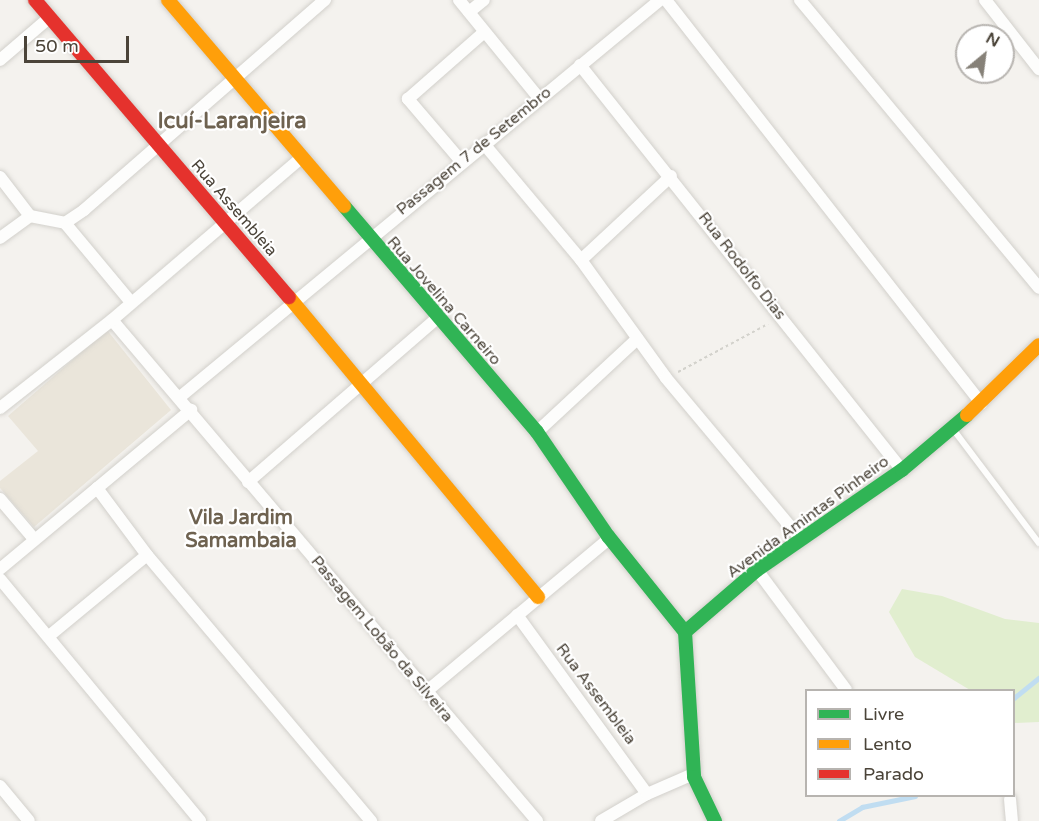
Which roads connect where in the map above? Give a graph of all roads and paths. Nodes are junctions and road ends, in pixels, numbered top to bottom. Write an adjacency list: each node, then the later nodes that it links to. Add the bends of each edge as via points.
1 (35, 0): 11 (street, Rua Assembleia)
2 (168, 0): 16 (street, Rua Jovelina Carneiro)
3 (325, 0): 16 (street)
4 (459, 0): 10 (street)
5 (484, 0): 10 (street)
6 (660, 0): 14 (street, Passagem 7 de Setembro)
7 (666, 0): 41 (street)
8 (800, 0): 30 (street)
9 (985, 0): 15 (street)
10 (469, 12): 12 (street)
11 (50, 17): 13 (street); 19 (street, Rua Assembleia)
12 (483, 33): 17 (street); 21 (street, via 408,99)
13 (0, 60)
14 (580, 65): 17 (street, Passagem 7 de Setembro); 22 (street, Rua Rodolfo Dias)
15 (1039, 69)
16 (234, 77): 19 (street); 20 (street, Rua Jovelina Carneiro)
17 (539, 98): 18 (street, Passagem 7 de Setembro)
18 (484, 144): 21 (street, Passagem 7 de Setembro); 29 (street)
19 (158, 145): 25 (street, Rua Assembleia); 26 (street)
20 (300, 159): 25 (street); 28 (street, Rua Jovelina Carneiro)
21 (461, 161): 28 (street, Passagem 7 de Setembro)
22 (671, 176): 29 (street); 33 (street, Rua Rodolfo Dias)
23 (0, 177): 24 (street)
24 (30, 216): 26 (street); 27 (street)
25 (223, 222): 31 (street); 32 (street, Rua Assembleia)
26 (65, 223): 31 (street)
27 (0, 238)
28 (368, 239): 32 (street, Passagem 7 de Setembro); 34 (street, Rua Jovelina Carneiro)
29 (581, 260): 36 (street)
30 (1039, 288)
31 (130, 301): 35 (street)
32 (293, 301): 39 (street, Rua Assembleia); 40 (street, Passagem 7 de Setembro)
33 (781, 316): 38 (path); 46 (street, Rua Rodolfo Dias)
34 (436, 318): 39 (street); 45 (street, Rua Jovelina Carneiro)
35 (112, 320): 40 (street, Passagem Lobão da Silveira); 42 (street)
36 (637, 339): 38 (street); 45 (street)
37 (1039, 345): 41 (street, Avenida Amintas Pinheiro)
38 (666, 378): 51 (street)
39 (361, 381): 47 (street); 58 (street, Rua Assembleia)
40 (180, 397): 43 (street, Passagem Lobão da Silveira)
41 (981, 403): 44 (street, Avenida Amintas Pinheiro)
42 (0, 408)
43 (191, 410): 47 (street, Passagem Lobão da Silveira); 48 (street)
44 (953, 428): 46 (street, Avenida Amintas Pinheiro); 53 (lane)
45 (537, 432): 50 (street, Rua Jovelina Carneiro)
46 (902, 470): 51 (street, Avenida Amintas Pinheiro)
47 (248, 482): 63 (street, Passagem Lobão da Silveira)
48 (97, 489): 52 (street); 54 (street)
49 (0, 499): 52 (street)
50 (610, 538): 58 (street); 60 (street, Rua Jovelina Carneiro)
51 (800, 538): 56 (street, Avenida Amintas Pinheiro)
52 (34, 539): 55 (street)
53 (1039, 543)
54 (147, 555): 61 (street); 70 (street)
55 (0, 569)
56 (757, 570): 60 (street, Avenida Amintas Pinheiro); 62 (street)
57 (0, 579): 61 (street)
58 (538, 597): 59 (street)
59 (517, 615): 63 (street); 66 (street, Rua Assembleia)
60 (685, 632): 64 (street)
61 (49, 636): 69 (street)
62 (845, 689)
63 (427, 691): 71 (street, Passagem Lobão da Silveira)
64 (693, 774): 66 (street); 73 (street)
65 (0, 786): 68 (street)
66 (647, 794): 72 (street)
67 (1010, 799): 74 (street)
68 (29, 821)
69 (200, 821)
70 (370, 821)
71 (537, 821)
72 (601, 821)
73 (715, 821)
74 (1012, 821)

